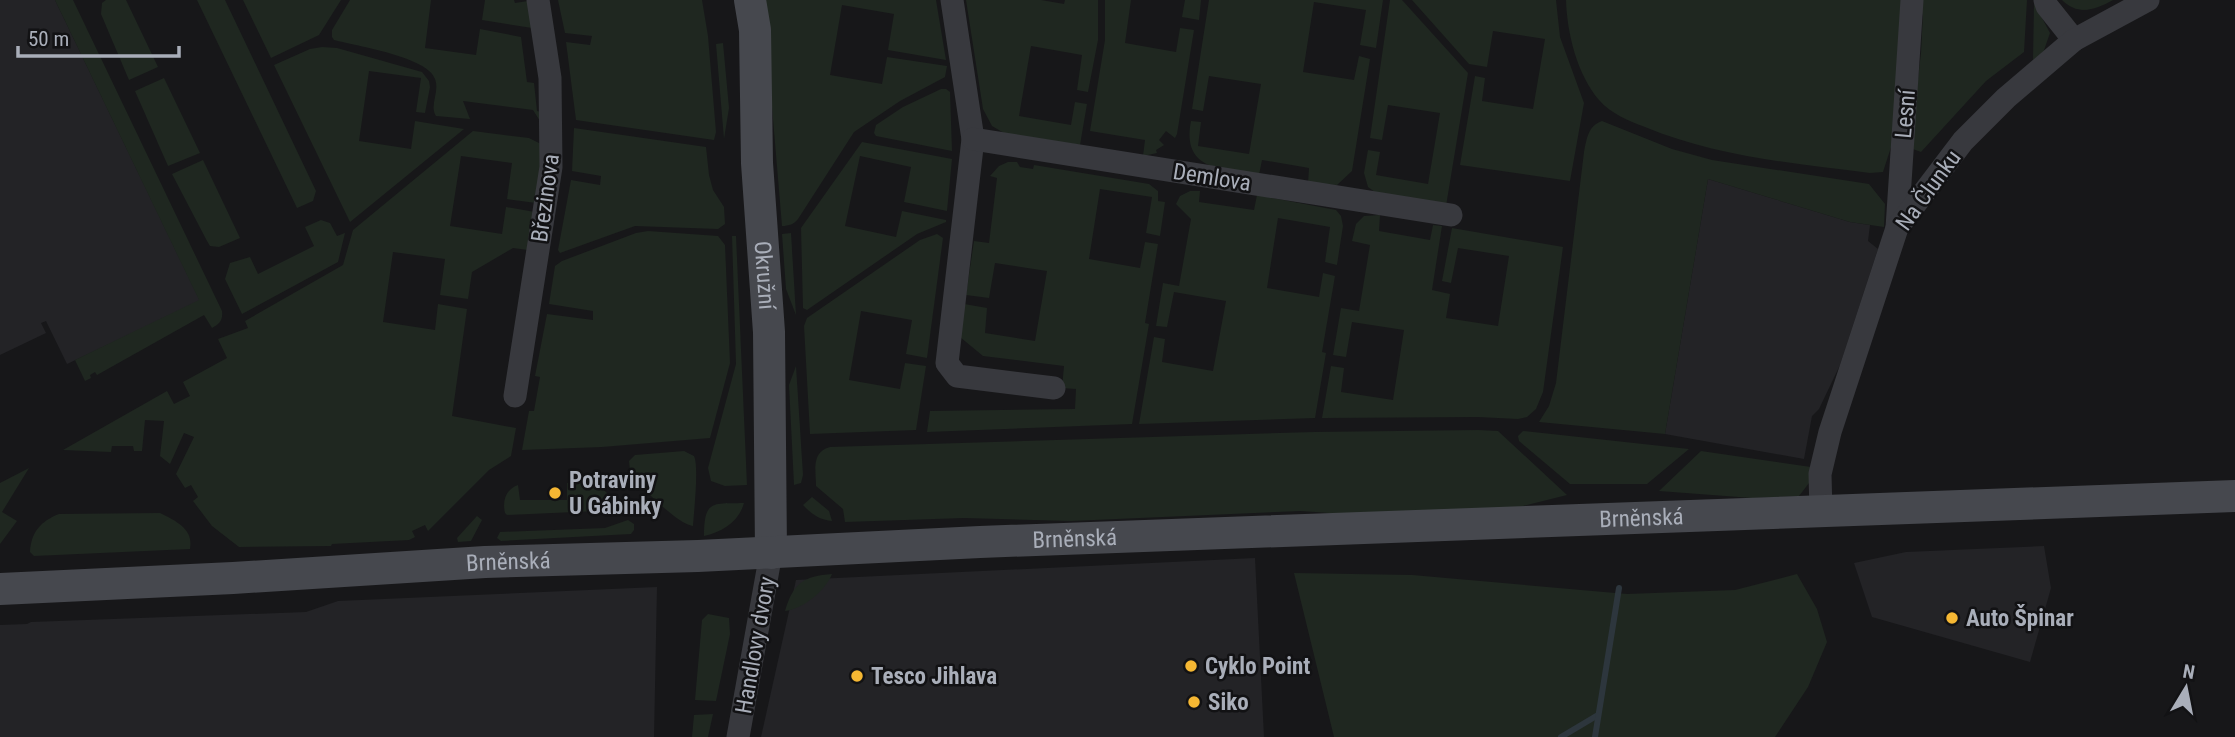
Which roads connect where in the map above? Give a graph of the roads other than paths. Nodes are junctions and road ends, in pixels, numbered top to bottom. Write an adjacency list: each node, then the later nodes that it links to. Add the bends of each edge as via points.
1 (538, 0): 12 (street, Březinova, via 550,78 551,167)
2 (750, 0): 15 (main road, Okružní, via 769,332)
3 (952, 0): 8 (street)
4 (1912, 0): 10 (street, Lesní)
5 (2045, 0): 7 (street)
6 (2148, 0): 7 (street, Na Člunku)
7 (2074, 40): 10 (street, Na Člunku, via 1963,141)
8 (973, 139): 9 (street, Demlova); 11 (street, via 947,363 957,376)
9 (1451, 215)
10 (1897, 228): 14 (street, Na Člunku, via 1830,432 1820,474)
11 (1054, 388)
12 (515, 396)
13 (2235, 496): 14 (main road, Brněnská)
14 (1821, 512): 15 (main road, Brněnská)
15 (771, 553): 16 (main road, Brněnská, via 473,562); 17 (street, Handlovy dvory)
16 (0, 589)
17 (738, 737)

